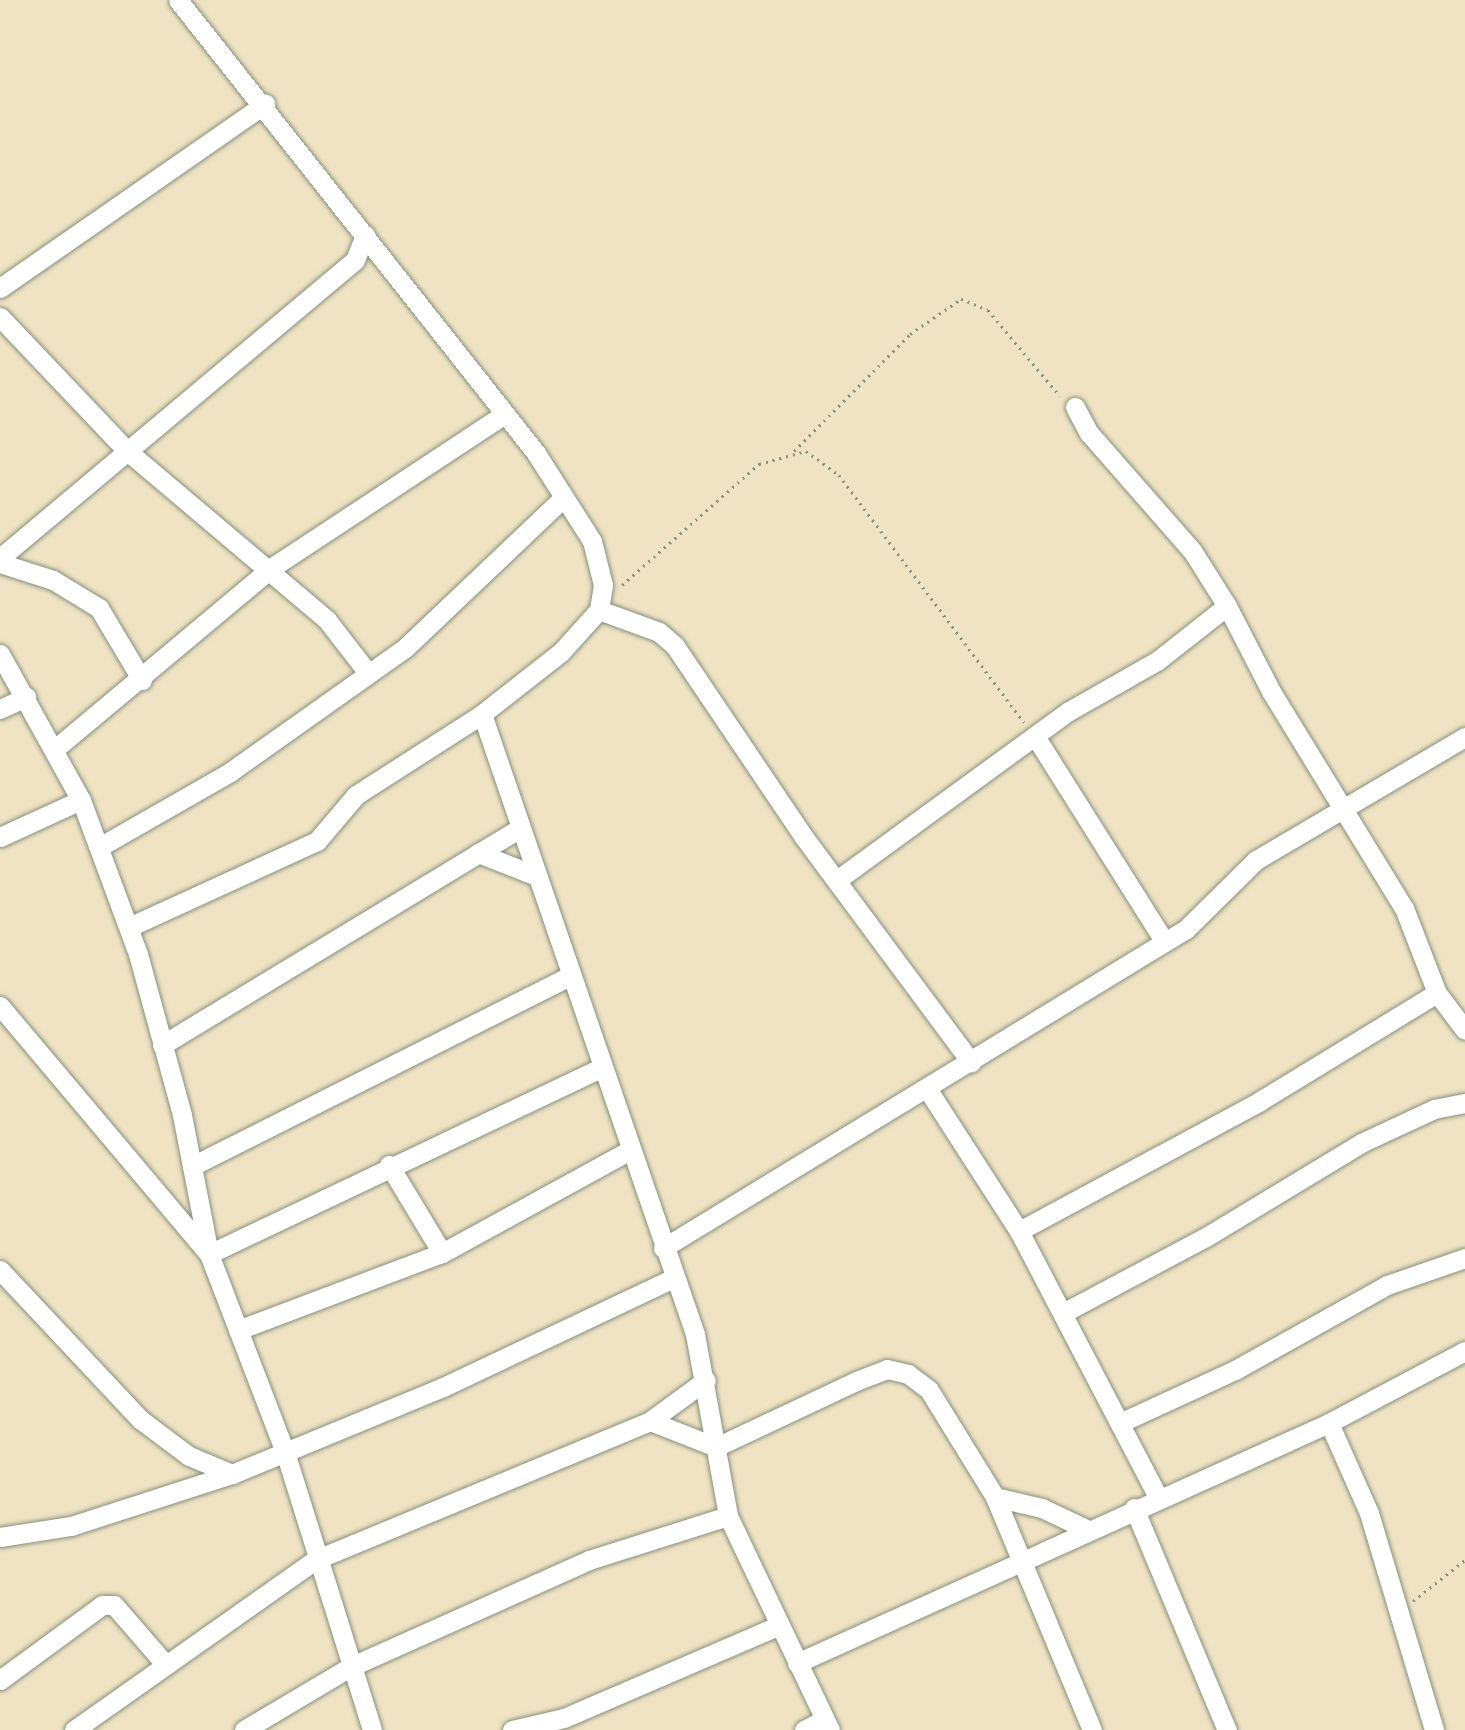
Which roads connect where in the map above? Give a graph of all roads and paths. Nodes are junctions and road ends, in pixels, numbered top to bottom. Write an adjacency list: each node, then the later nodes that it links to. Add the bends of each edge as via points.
1 (178, 0): 2 (street)
2 (265, 104): 3 (street); 6 (street)
3 (365, 235): 4 (street); 5 (street)
4 (355, 260): 5 (street); 10 (street)
5 (386, 264): 9 (street)
6 (0, 288)
7 (0, 317): 10 (street)
8 (1075, 407): 11 (path, via 988,310 961,299 910,334); 16 (street, via 1088,433 1185,541)
9 (503, 415): 12 (street); 14 (street)
10 (126, 450): 13 (street); 14 (street)
11 (791, 453): 15 (path, via 759,464); 23 (path, via 822,457 839,475)
12 (563, 498): 15 (street, via 592,541); 18 (street, via 446,614)
13 (0, 561): 19 (street, via 53,580 99,608)
14 (271, 568): 18 (street, via 327,620); 19 (street)
15 (604, 597): 22 (street, via 561,652); 33 (street, via 632,621 675,646)
16 (1227, 606): 23 (street, via 1157,661); 27 (street)
17 (0, 654): 20 (street)
18 (368, 673): 30 (street, via 230,772)
19 (142, 680): 25 (street)
20 (26, 697): 21 (street); 25 (street)
21 (0, 709)
22 (482, 714): 28 (street); 34 (street, via 356,795 317,841)
23 (1035, 736): 33 (street); 35 (street)
24 (1465, 737): 27 (street)
25 (56, 748): 26 (street)
26 (81, 800): 29 (street); 30 (street)
27 (1340, 807): 35 (street, via 1256,860 1225,896); 37 (street, via 1404,908)
28 (520, 828): 31 (street); 32 (street)
29 (0, 837)
30 (101, 846): 34 (street)
31 (478, 853): 32 (street); 40 (street)
32 (534, 876): 36 (street)
33 (837, 880): 41 (street)
34 (129, 927): 40 (street)
35 (1164, 941): 41 (street)
36 (571, 975): 42 (street); 47 (street)
37 (1437, 993): 39 (street); 48 (street, via 1260,1101)
38 (0, 1006): 51 (street)
39 (1465, 1030)
40 (162, 1045): 47 (street)
41 (971, 1062): 43 (street)
42 (602, 1068): 45 (street); 46 (street)
43 (928, 1090): 48 (street); 49 (street)
44 (1465, 1103): 55 (street, via 1434,1109 1362,1143 1206,1237)
45 (630, 1150): 49 (street); 50 (street)
46 (389, 1165): 50 (street); 51 (street)
47 (192, 1166): 51 (street)
48 (1018, 1231): 55 (street)
49 (663, 1248): 54 (street)
50 (443, 1253): 56 (street)
51 (209, 1254): 56 (street)
52 (1465, 1258): 60 (street, via 1387,1285 1235,1370)
53 (0, 1270): 64 (street, via 141,1420 189,1457)
54 (674, 1279): 58 (street); 63 (street, via 443,1387)
55 (1063, 1313): 60 (street)
56 (239, 1330): 63 (street)
57 (1465, 1351): 61 (street)
58 (706, 1380): 59 (street); 62 (street)
59 (650, 1421): 62 (street); 71 (street)
60 (1122, 1422): 66 (street)
61 (1329, 1423): 66 (street); 74 (street)
62 (716, 1447): 65 (street, via 887,1369 908,1374 929,1390); 68 (street)
63 (285, 1452): 64 (street); 71 (street)
64 (232, 1474): 70 (street, via 71,1526)
65 (995, 1497): 69 (street, via 1042,1508); 73 (street)
66 (1158, 1497): 67 (street)
67 (1134, 1508): 69 (street); 88 (street)
68 (728, 1516): 75 (street); 78 (street, via 589,1560)
69 (1086, 1529): 73 (street)
70 (0, 1538)
71 (315, 1560): 77 (street); 78 (street)
72 (1465, 1560): 74 (path)
73 (1023, 1563): 76 (street); 87 (street)
74 (1404, 1612): 80 (street)
75 (780, 1625): 76 (street); 85 (street, via 564,1718)
76 (797, 1663): 81 (street)
77 (166, 1665): 79 (street, via 114,1605 102,1605); 82 (street)
78 (350, 1667): 83 (street); 84 (street)
79 (0, 1680)
80 (1434, 1724): 89 (street)
81 (827, 1725): 86 (street)
82 (74, 1730)
83 (244, 1730)
84 (372, 1730)
85 (512, 1730)
86 (804, 1730)
87 (1092, 1730)
88 (1227, 1730)
89 (1415, 1730)

